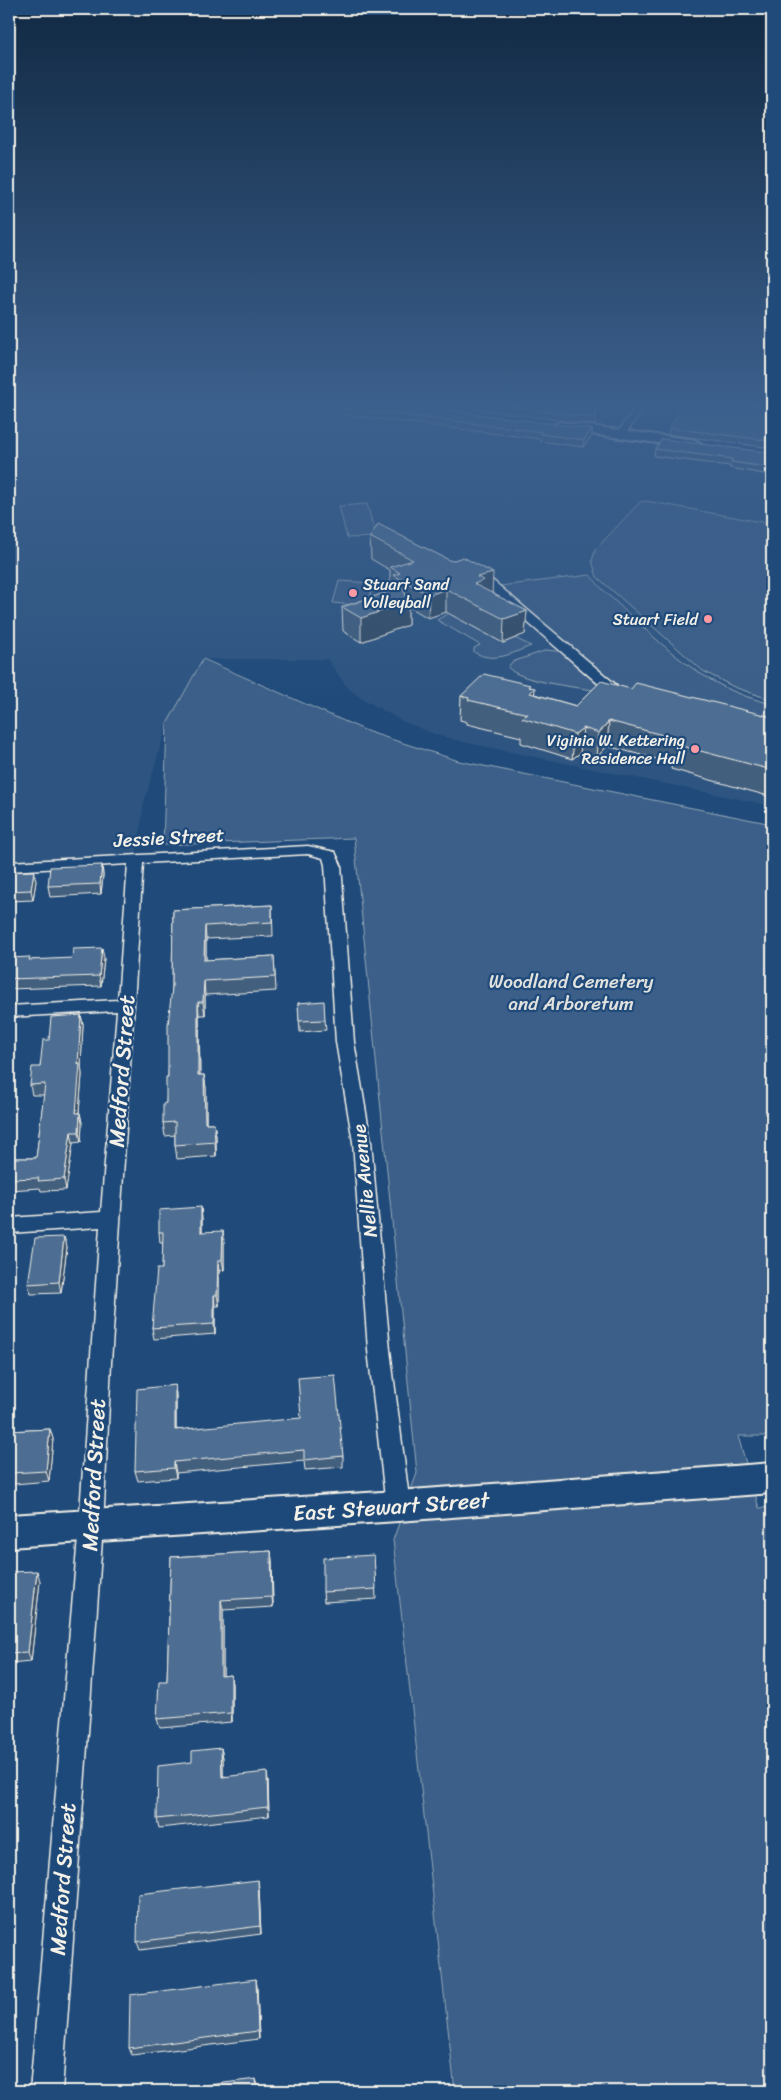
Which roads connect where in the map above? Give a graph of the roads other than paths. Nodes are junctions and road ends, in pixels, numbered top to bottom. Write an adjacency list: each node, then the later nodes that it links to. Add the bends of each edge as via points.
1 (466, 564): 2 (street, via 616,693)
2 (633, 701)
3 (330, 856): 4 (street, Jessie Street, via 308,850); 11 (street, Nellie Avenue, via 334,864 345,1042 362,1142 379,1350)
4 (136, 859): 5 (street, Jessie Street); 6 (street, Medford Street)
5 (9, 866)
6 (126, 1005): 7 (street); 8 (street, Medford Street)
7 (9, 1011)
8 (110, 1219): 9 (street); 12 (street, Medford Street)
9 (9, 1225)
10 (772, 1478): 11 (main road, East Stewart Street)
11 (398, 1506): 12 (main road, East Stewart Street)
12 (91, 1526): 13 (main road, East Stewart Street); 14 (street, Medford Street)
13 (9, 1531)
14 (46, 2091)

